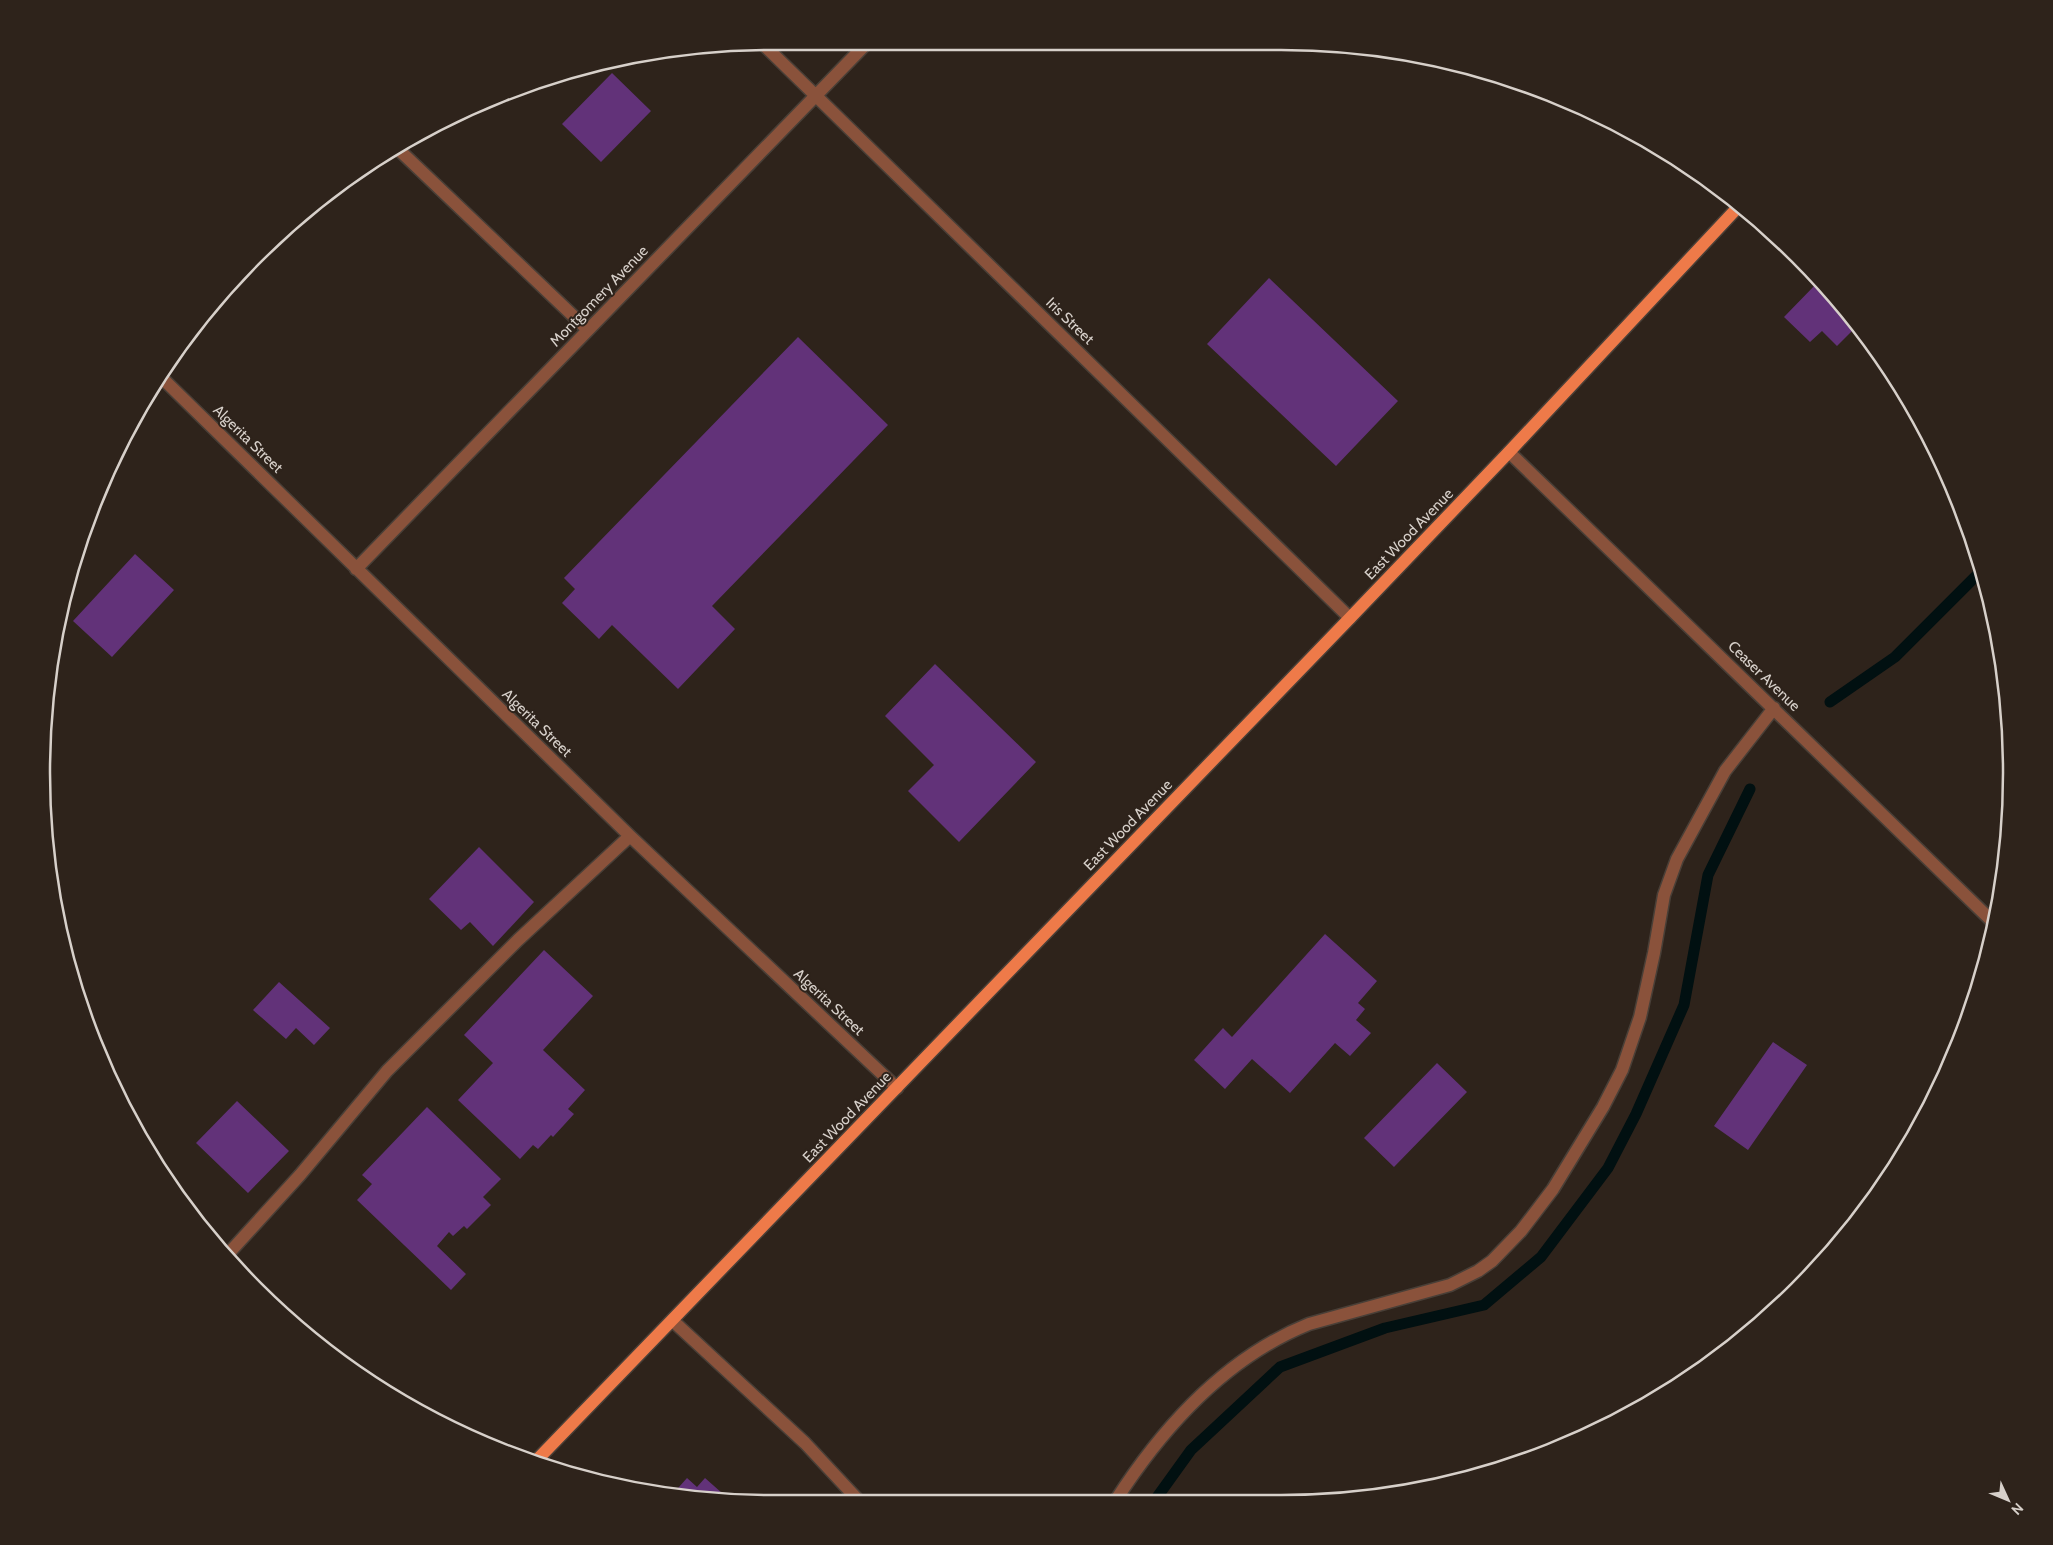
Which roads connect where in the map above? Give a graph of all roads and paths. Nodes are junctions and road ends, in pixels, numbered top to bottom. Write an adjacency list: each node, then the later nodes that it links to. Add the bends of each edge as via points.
1 (769, 50): 3 (street, Iris Street)
2 (860, 50): 3 (street, Montgomery Avenue)
3 (817, 96): 6 (street, Montgomery Avenue); 10 (street, Iris Street)
4 (402, 153): 6 (street)
5 (1735, 211): 8 (main road, East Wood Avenue)
6 (588, 330): 9 (street, Montgomery Avenue)
7 (165, 381): 9 (street, Algerita Street)
8 (1509, 452): 10 (main road, East Wood Avenue); 11 (street, Ceaser Avenue)
9 (356, 569): 12 (street, Algerita Street)
10 (1350, 618): 14 (main road, East Wood Avenue)
11 (1774, 708): 13 (street, Ceaser Avenue); 19 (street, via 1725,771 1677,859 1664,895 1640,1017 1622,1070 1553,1189 1521,1230 1492,1260 1463,1280 1309,1324 1258,1352 1231,1370 1183,1413 1138,1466)
12 (630, 836): 14 (street, Algerita Street); 15 (street, via 518,940 386,1071 300,1175)
13 (1988, 917)
14 (897, 1088): 16 (main road, East Wood Avenue)
15 (231, 1251)
16 (673, 1321): 17 (main road, East Wood Avenue); 18 (street, via 805,1443)
17 (540, 1457)
18 (854, 1495)
19 (1119, 1495)

